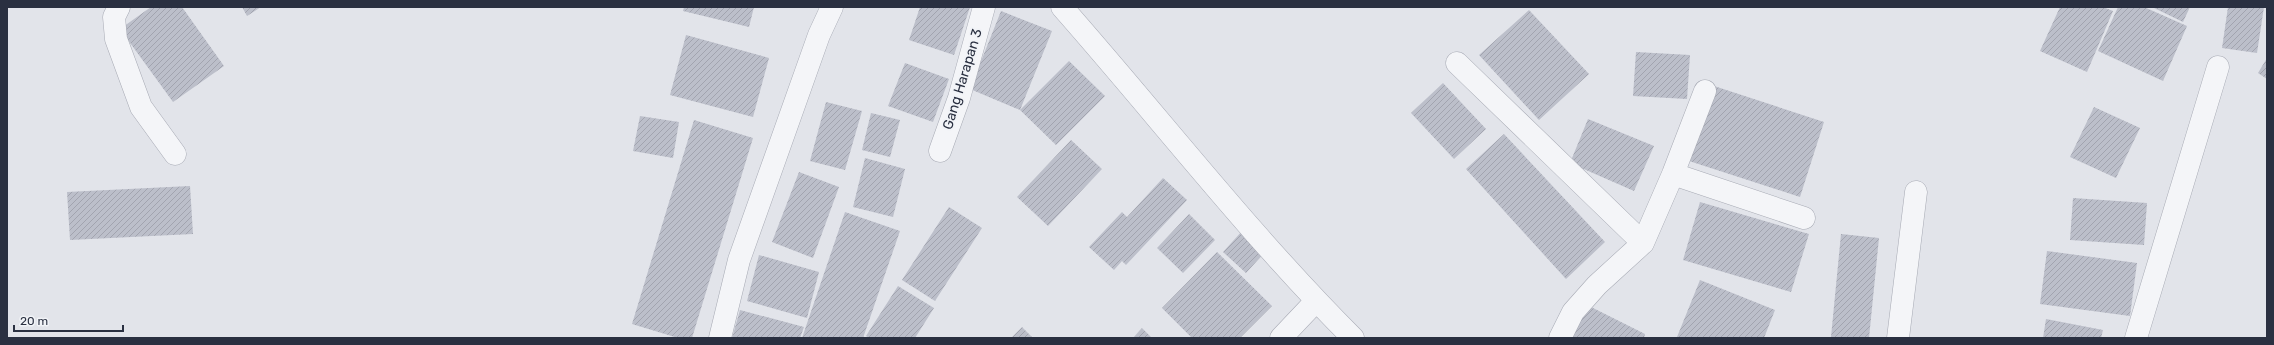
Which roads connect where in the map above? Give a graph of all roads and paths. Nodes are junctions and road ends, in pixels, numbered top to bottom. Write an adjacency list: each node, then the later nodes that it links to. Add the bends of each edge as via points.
1 (119, 7): 9 (street, via 114,17 116,39 140,107)
2 (832, 7): 15 (street, via 819,35 739,260)
3 (984, 7): 8 (street, Gang Harapan 3, via 959,98)
4 (1062, 7): 14 (street)
5 (1457, 63): 13 (street)
6 (2218, 67): 20 (street)
7 (1705, 91): 10 (street)
8 (940, 151)
9 (175, 154)
10 (1673, 174): 12 (street); 13 (street)
11 (1916, 192): 19 (street)
12 (1804, 218)
13 (1643, 243): 18 (street, via 1597,285 1573,312)
14 (1316, 301): 16 (street); 17 (street)
15 (720, 338)
16 (1281, 338)
17 (1352, 338)
18 (1560, 338)
19 (1898, 338)
20 (2136, 338)

